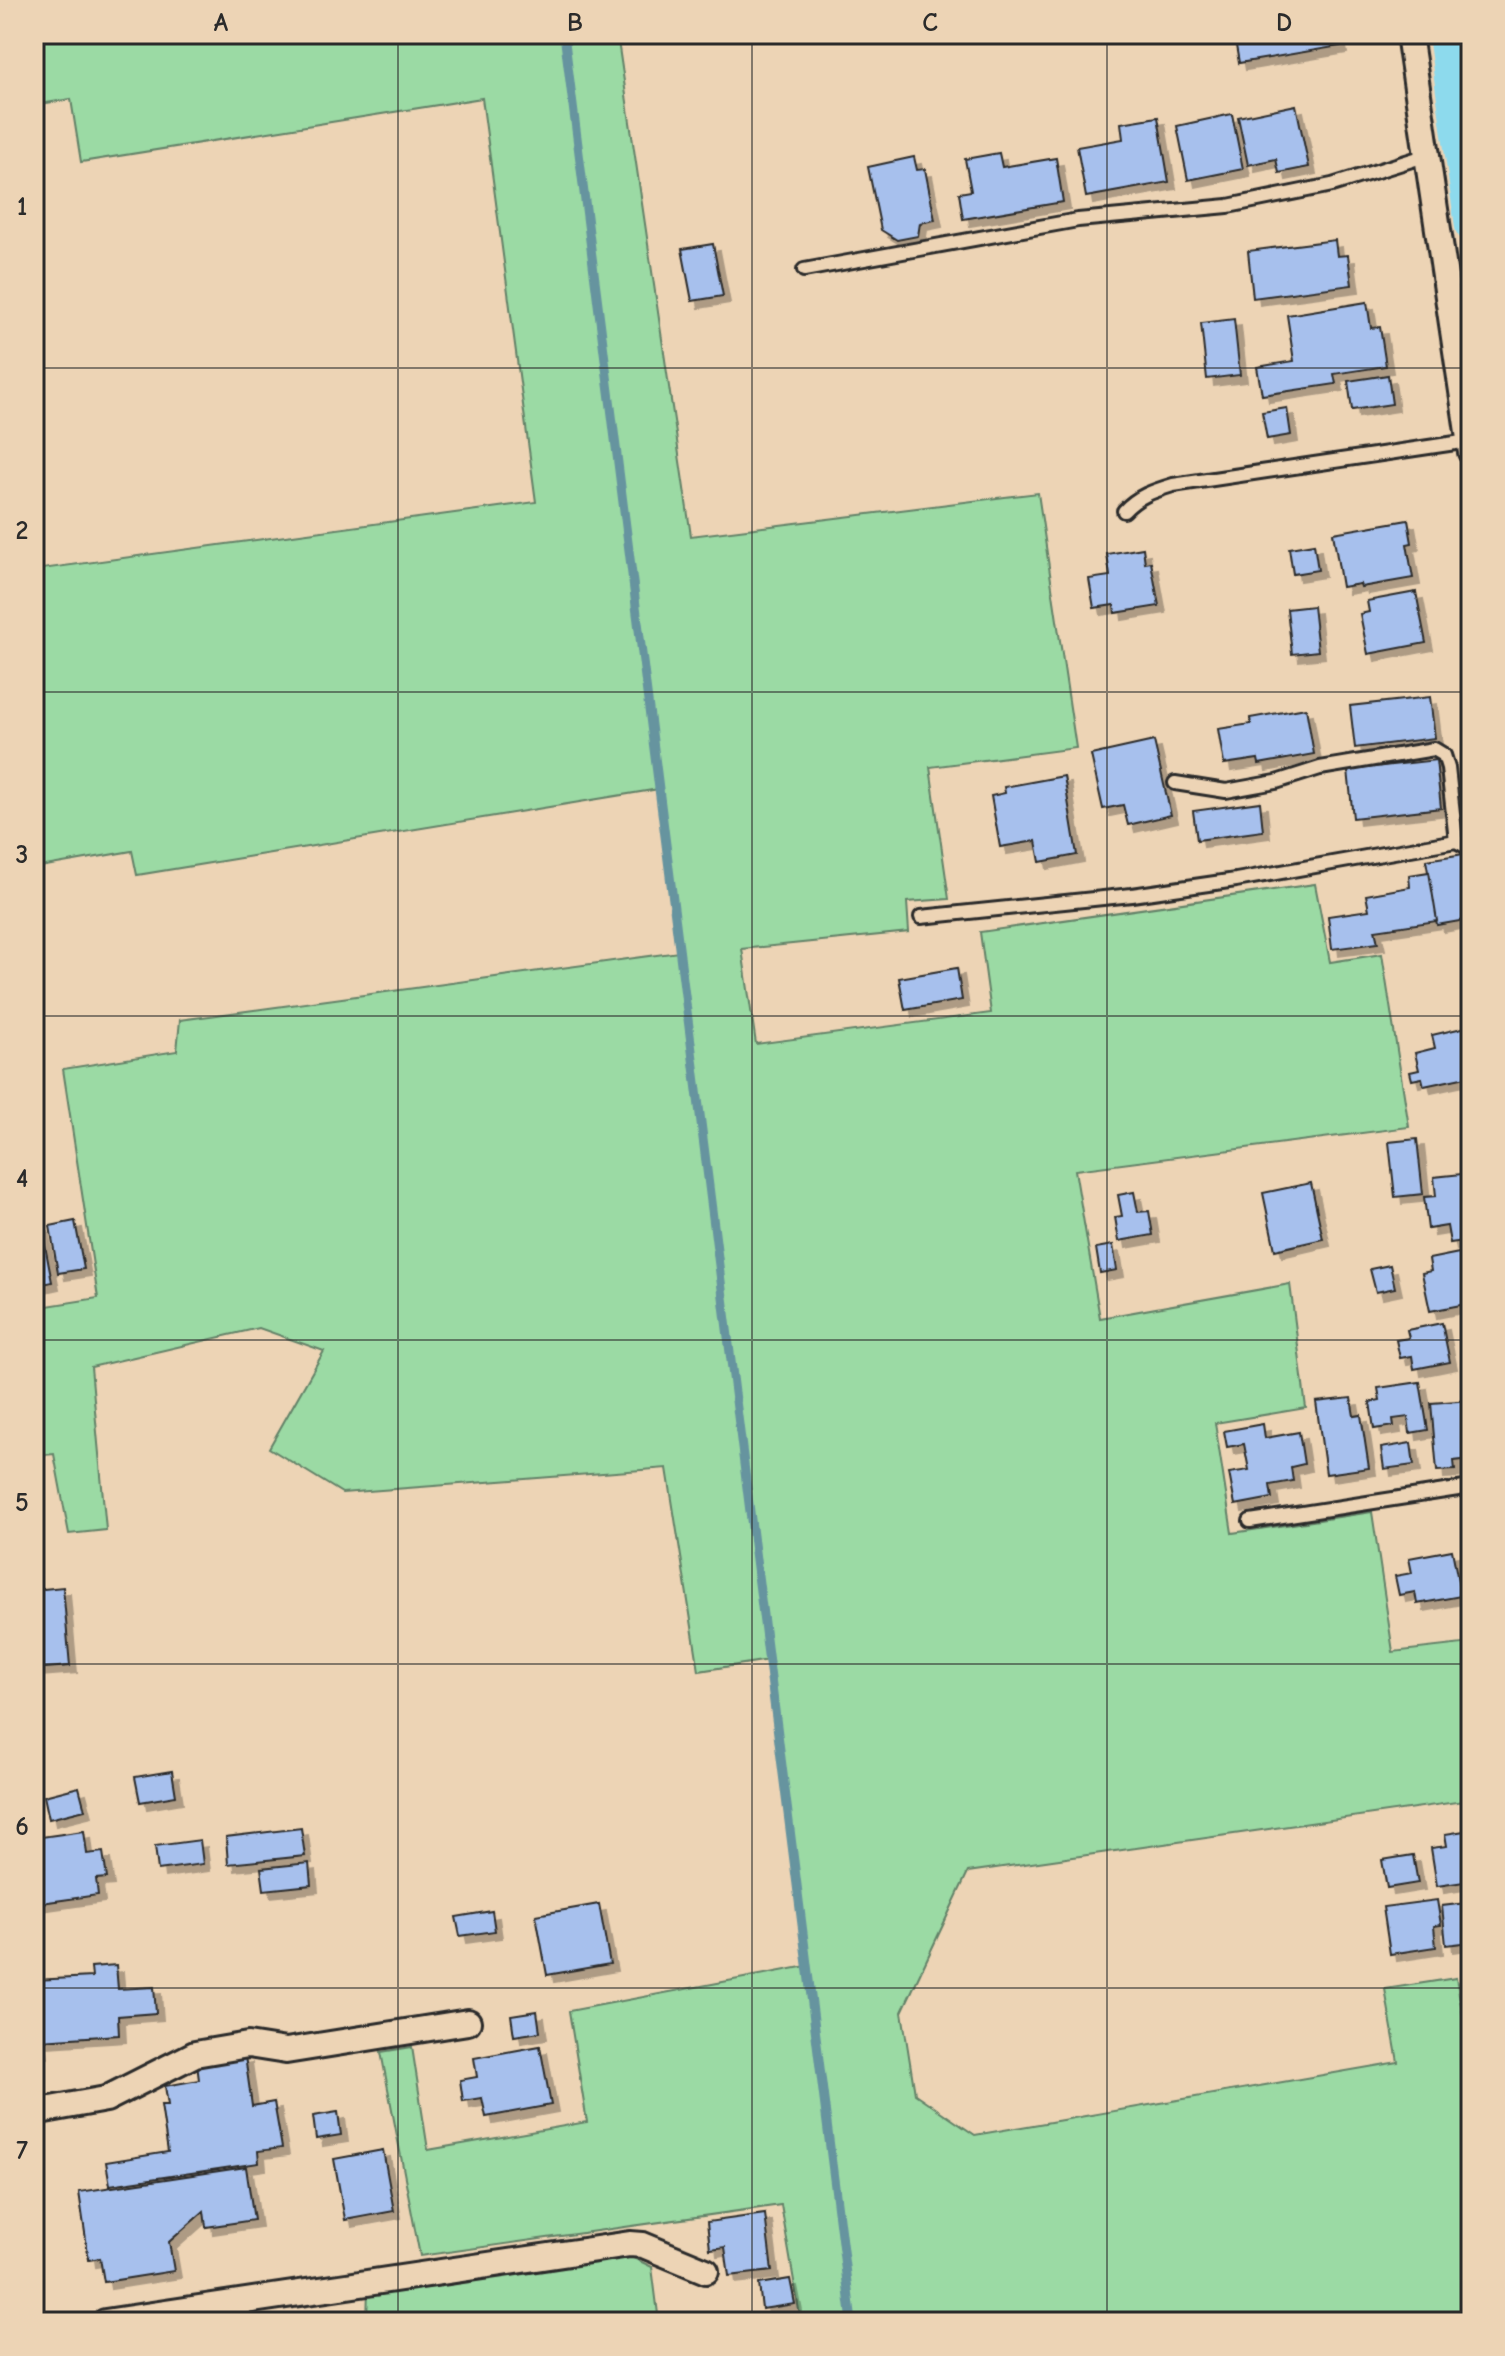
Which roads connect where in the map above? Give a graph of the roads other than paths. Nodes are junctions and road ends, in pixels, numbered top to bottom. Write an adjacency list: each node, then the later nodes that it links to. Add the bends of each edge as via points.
1 (1409, 34): 2 (street)
2 (1428, 155): 3 (lane, via 1332,185 1228,206 1078,220); 4 (street)
3 (804, 270)
4 (1470, 446): 5 (lane, via 1173,485 1135,500)
5 (1124, 511)
6 (1175, 783): 7 (lane, via 1226,791 1434,749 1444,755 1448,768)
7 (1456, 841): 8 (lane); 9 (lane, via 1132,895)
8 (1471, 849)
9 (921, 917)
10 (1471, 1487): 11 (lane)
11 (1250, 1521)
12 (468, 2022): 13 (street, via 286,2051 248,2045 195,2054 106,2099)
13 (34, 2112)
14 (706, 2271): 15 (street, via 630,2244)
15 (105, 2322)

